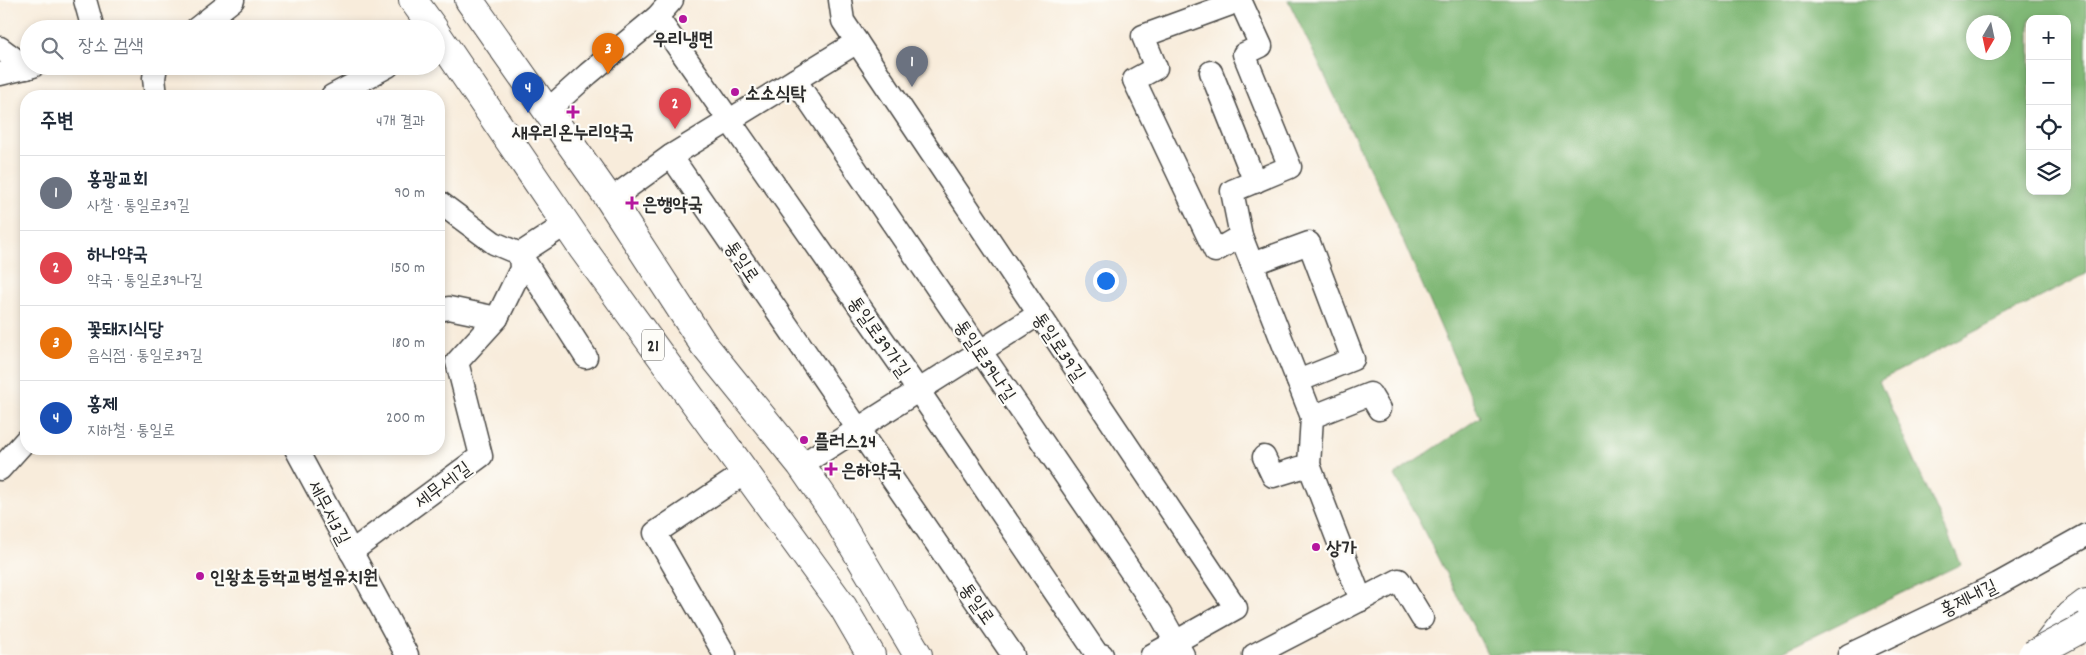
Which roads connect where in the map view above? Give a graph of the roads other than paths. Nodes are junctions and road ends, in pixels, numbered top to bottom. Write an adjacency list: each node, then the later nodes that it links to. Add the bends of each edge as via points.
1 (85, 0): 9 (street)
2 (234, 0): 10 (street)
3 (413, 0): 11 (main road, 21)
4 (468, 0): 24 (main road)
5 (672, 0): 8 (street)
6 (840, 0): 12 (street, 통일로39길, via 843,21)
7 (1238, 0): 27 (street, via 1261,46 1244,54 1290,168); 31 (street, via 1143,36 1156,68 1134,80 1215,251)
8 (657, 17): 24 (street); 25 (street, 통일로39가길)
9 (91, 20)
10 (208, 20)
11 (427, 20)
12 (857, 42): 21 (street); 35 (street, 통일로39길)
13 (445, 47): 30 (main road, 21)
14 (0, 48): 15 (street)
15 (20, 61)
16 (20, 69): 18 (street)
17 (1211, 72): 27 (street)
18 (0, 74)
19 (154, 75): 22 (street)
20 (371, 75): 23 (street)
21 (795, 80): 25 (street); 37 (street, 통일로39나길)
22 (155, 90)
23 (343, 90)
24 (548, 110): 28 (main road)
25 (729, 120): 26 (street); 40 (street, 통일로39가길)
26 (671, 156): 28 (street); 43 (street, 통일로)
27 (1255, 182): 31 (street, via 1232,190)
28 (610, 200): 47 (main road, via 704,345)
29 (445, 206): 32 (street, via 494,243)
30 (566, 224): 32 (street); 50 (main road, 21)
31 (1241, 236): 33 (street)
32 (520, 254): 36 (street, 세무서1길, via 521,269); 38 (street)
33 (1252, 264): 39 (street); 39 (street, via 1309,243 1353,359)
34 (445, 309): 36 (street)
35 (1039, 314): 37 (street); 57 (street, 통일로39길, via 1236,608)
36 (497, 318): 52 (street, 세무서1길, via 457,362 480,456)
37 (980, 350): 40 (street); 57 (street, 통일로39나길, via 1160,614)
38 (586, 357)
39 (1298, 381): 42 (street)
40 (918, 390): 43 (street); 63 (street, 통일로39가길, via 1097,654)
41 (1379, 409): 42 (street, via 1370,394)
42 (1312, 417): 48 (street)
43 (856, 428): 47 (street); 62 (street, 통일로)
44 (20, 447): 49 (street)
45 (299, 455): 52 (street, 세무서3길)
46 (1264, 457): 48 (street, via 1273,476)
47 (801, 464): 61 (main road)
48 (1309, 465): 53 (street)
49 (0, 469)
50 (746, 472): 59 (street, via 655,534); 60 (main road, 21, via 843,607)
51 (2086, 535): 66 (street, 홍제내길, via 1998,584)
52 (351, 552): 58 (street, 세무서3길)
53 (1362, 600): 55 (street, via 1399,580); 65 (street)
54 (2086, 603): 68 (main road, bridge, via 2070,615)
55 (1422, 618)
56 (2086, 626): 67 (main road, bridge)
57 (1179, 649): 64 (street, 통일로39길)
58 (407, 655)
59 (725, 655)
60 (871, 655)
61 (918, 655)
62 (1013, 655)
63 (1102, 655)
64 (1152, 655)
65 (1254, 655)
66 (1849, 655)
67 (2032, 655)
68 (2040, 655)

